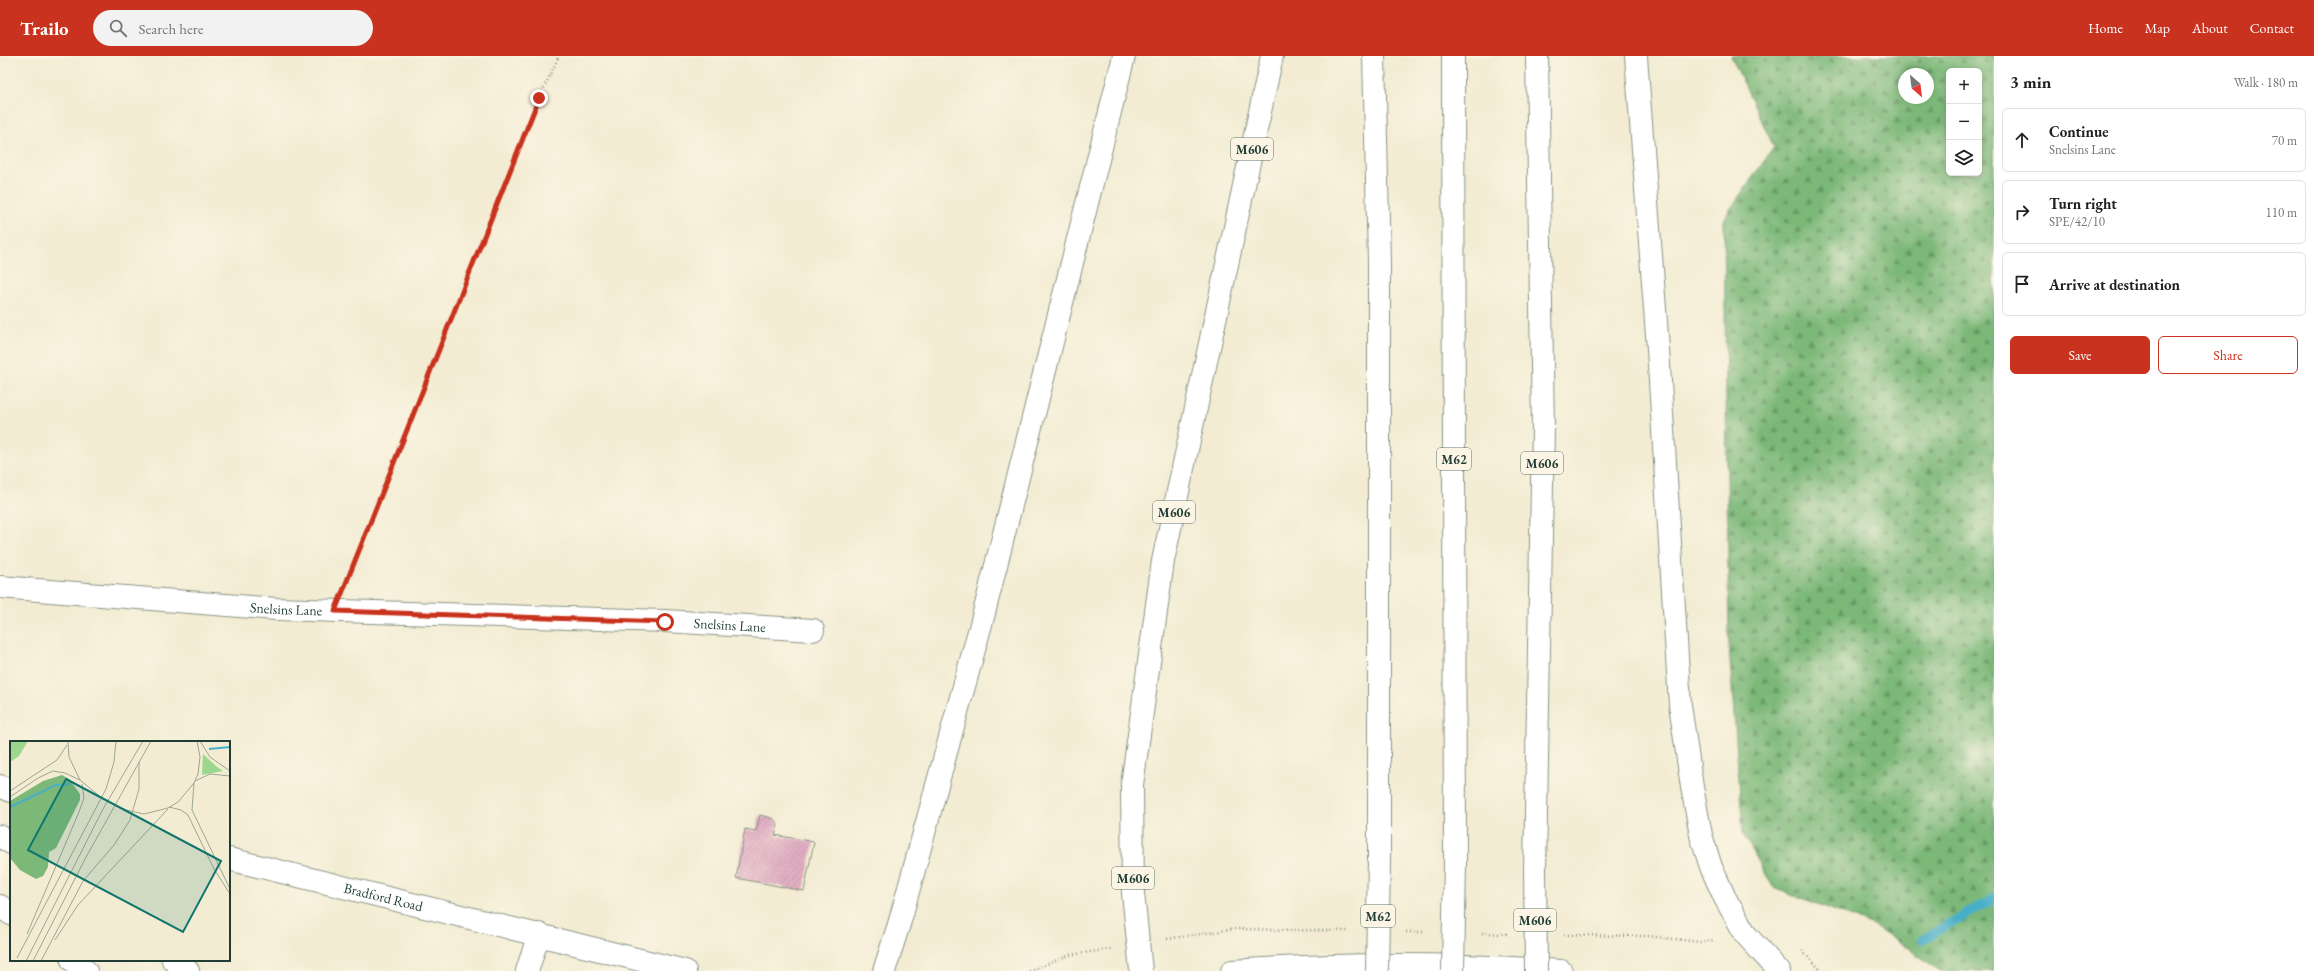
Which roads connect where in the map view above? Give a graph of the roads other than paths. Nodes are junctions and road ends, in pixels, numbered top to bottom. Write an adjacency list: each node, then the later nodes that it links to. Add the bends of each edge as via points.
1 (1124, 56): 23 (main road, via 984,614)
2 (1272, 56): 24 (main road, M606, bridge, via 1163,561 1132,785 1133,893)
3 (1374, 56): 26 (main road, M62, bridge, via 1379,262)
4 (1453, 56): 27 (main road, M62, bridge)
5 (1537, 56): 28 (main road, M606, bridge, via 1543,428 1535,870)
6 (1636, 56): 30 (main road, via 1658,349 1680,705 1692,787 1701,835 1711,867 1725,898 1746,935)
7 (0, 587): 8 (main road, Snelsins Lane, via 276,609 665,622)
8 (813, 630)
9 (0, 786): 10 (main road)
10 (10, 791)
11 (0, 836): 12 (main road)
12 (10, 842)
13 (230, 859): 16 (main road, Bradford Road)
14 (0, 906): 15 (main road)
15 (10, 913)
16 (538, 934): 21 (main road); 22 (main road, Bradford Road)
17 (73, 961): 19 (main road)
18 (174, 961): 20 (main road)
19 (86, 971)
20 (188, 971)
21 (527, 971)
22 (685, 971)
23 (884, 971)
24 (1141, 971)
25 (1232, 971): 29 (main road, via 1309,965 1483,965)
26 (1377, 971)
27 (1453, 971)
28 (1536, 971)
29 (1561, 971)
30 (1779, 971)

